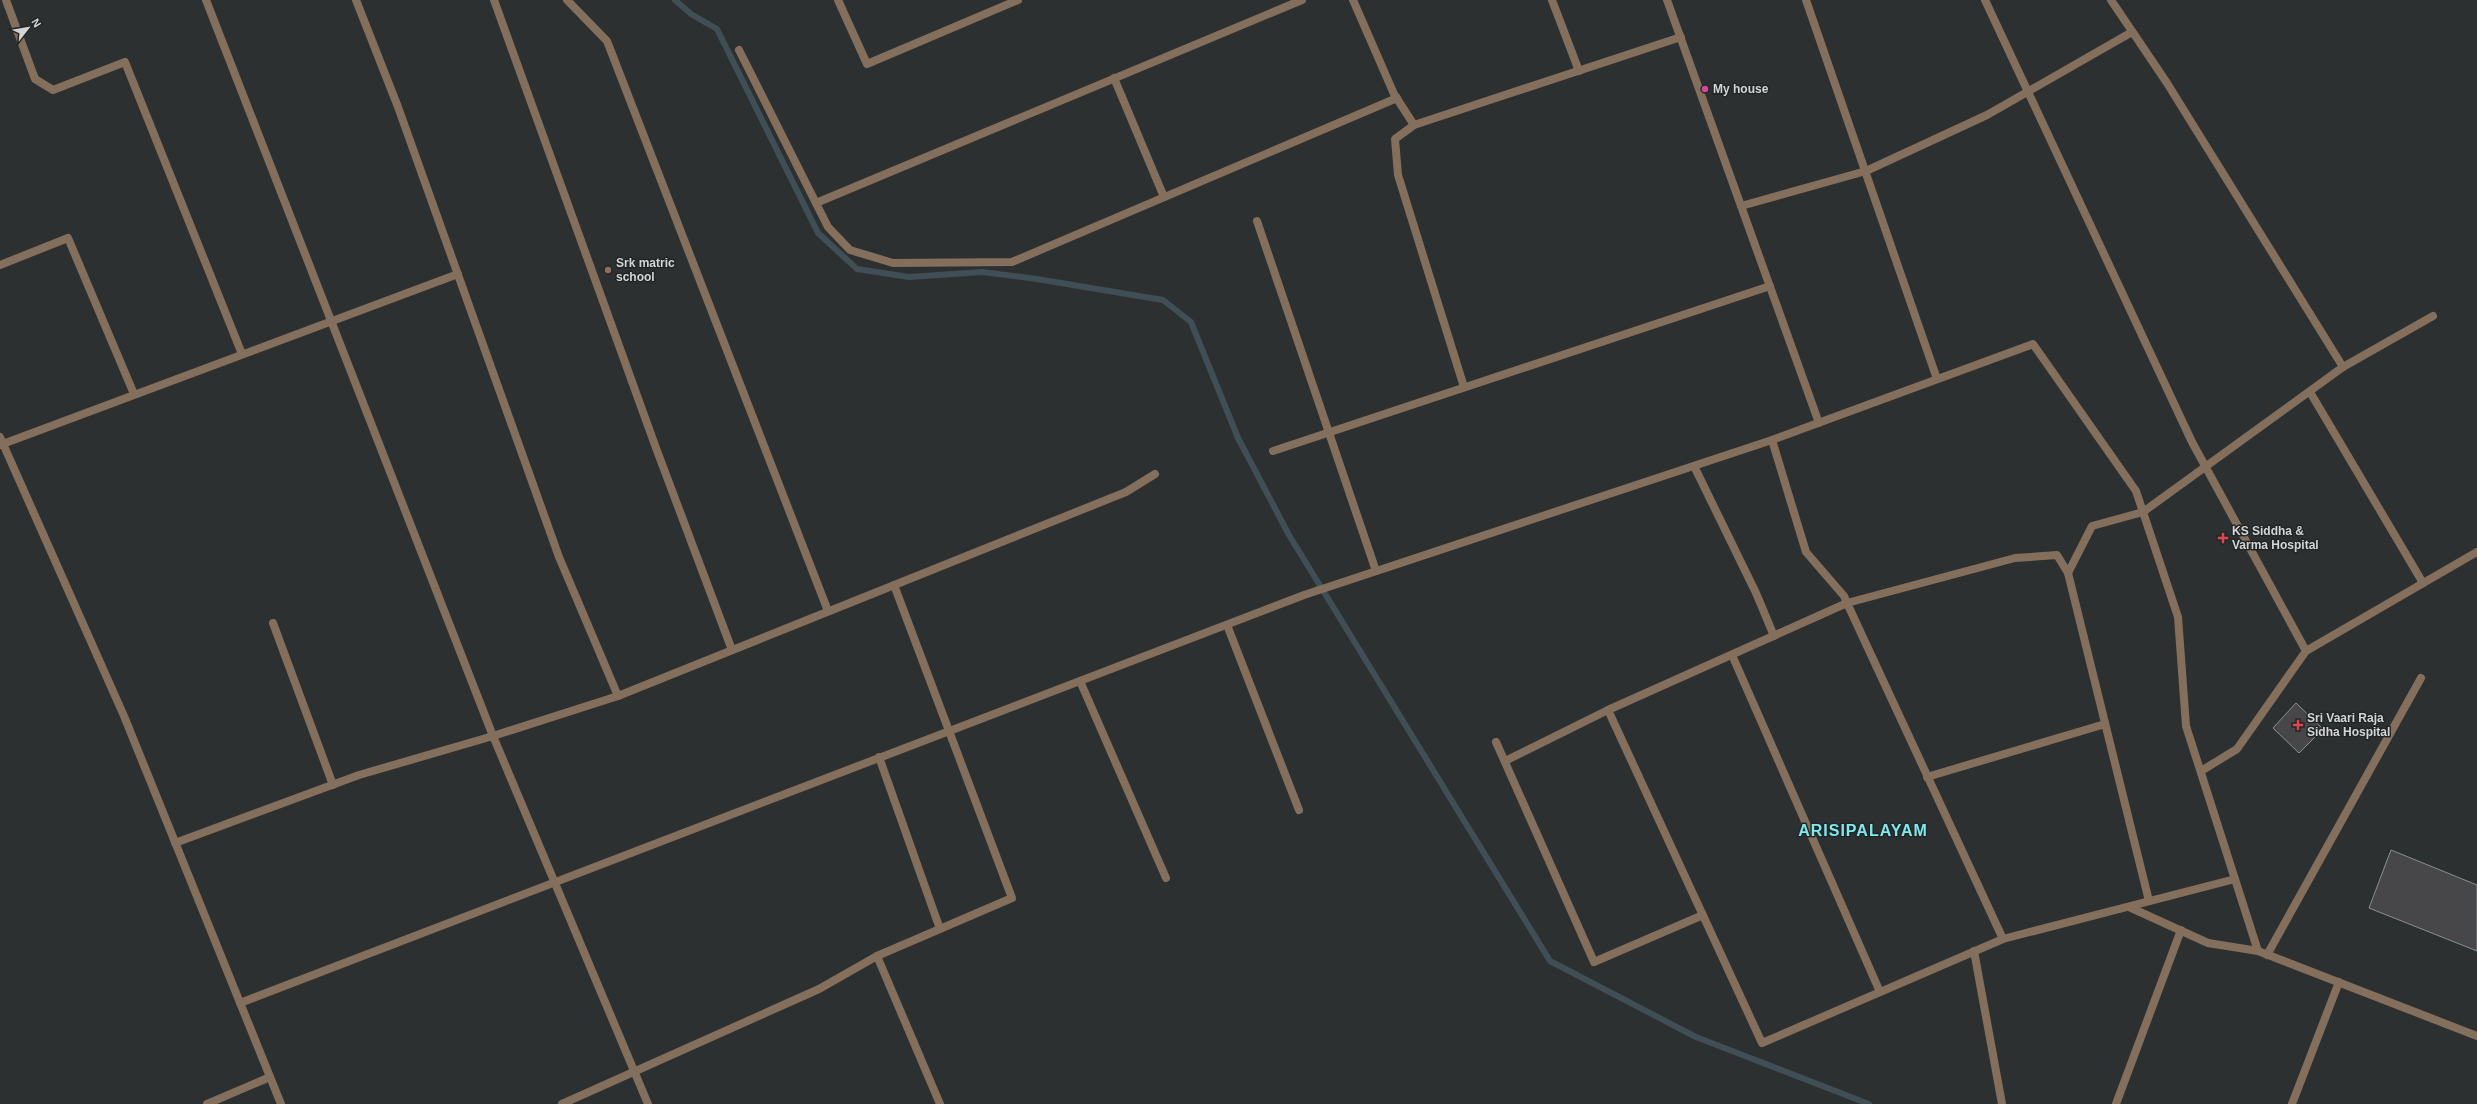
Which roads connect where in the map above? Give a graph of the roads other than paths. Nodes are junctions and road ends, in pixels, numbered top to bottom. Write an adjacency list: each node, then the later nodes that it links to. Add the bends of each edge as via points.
1 (6, 0): 33 (street, via 35,79 53,90 125,62)
2 (206, 0): 32 (street)
3 (494, 0): 58 (street)
4 (567, 0): 54 (street, via 607,41)
5 (838, 0): 6 (street, via 867,64)
6 (1018, 0)
7 (1302, 0): 19 (street)
8 (1353, 0): 21 (street)
9 (1552, 0): 18 (street)
10 (1667, 0): 16 (street)
11 (1806, 0): 23 (street)
12 (1986, 0): 20 (street)
13 (2111, 0): 15 (street)
14 (358, 1): 29 (street)
15 (2132, 32): 20 (street); 34 (street)
16 (1681, 38): 18 (street); 26 (street)
17 (739, 50): 25 (street)
18 (1579, 71): 22 (street)
19 (1114, 78): 24 (street); 25 (street)
20 (2028, 91): 23 (street, via 1987,115); 45 (street, via 2188,435)
21 (1396, 98): 22 (street); 24 (street)
22 (1414, 125): 36 (street, via 1395,138 1398,175)
23 (1866, 171): 26 (street); 35 (street)
24 (1164, 197): 25 (street, via 1012,262 893,263 850,250 828,227)
25 (816, 203)
26 (1741, 206): 30 (street)
27 (1257, 222): 40 (street)
28 (0, 264): 38 (street, via 68,238)
29 (458, 274): 32 (street); 63 (street, via 559,557)
30 (1770, 286): 36 (street); 39 (street)
31 (2433, 316): 34 (street)
32 (331, 321): 33 (street); 67 (street)
33 (242, 354): 38 (street)
34 (2343, 367): 37 (street)
35 (1937, 379): 39 (street); 47 (street, via 2033,344 2136,491)
36 (1464, 387): 40 (street)
37 (2310, 392): 45 (street); 51 (street)
38 (134, 394): 42 (street)
39 (1819, 422): 41 (street)
40 (1327, 433): 43 (street); 49 (street)
41 (1772, 440): 44 (street); 53 (street, via 1806,552)
42 (1, 442): 75 (street, via 124,716)
43 (1273, 451)
44 (1694, 466): 49 (street); 57 (street, via 1756,593)
45 (2206, 468): 47 (street); 59 (street)
46 (1155, 474): 52 (street, via 1126,492)
47 (2143, 512): 50 (street, via 2092,526); 71 (street, via 2178,617 2186,726)
48 (2477, 552): 51 (street)
49 (1376, 571): 56 (street)
50 (2068, 573): 53 (street, via 2057,555 2015,558); 65 (street)
51 (2423, 583): 59 (street)
52 (894, 585): 54 (street); 66 (street)
53 (1847, 603): 57 (street); 72 (street)
54 (828, 611): 58 (street)
55 (273, 623): 73 (street)
56 (1227, 625): 62 (street); 74 (street)
57 (1774, 636): 60 (street)
58 (732, 650): 63 (street)
59 (2306, 651): 71 (street, via 2237,749)
60 (1732, 655): 64 (street); 90 (street)
61 (2421, 678): 87 (street)
62 (1080, 681): 66 (street); 76 (street)
63 (618, 696): 67 (street)
64 (1608, 710): 70 (street); 81 (street)
65 (2104, 724): 72 (street); 79 (street)
66 (949, 731): 69 (street); 82 (street, via 1012,898)
67 (494, 736): 73 (street); 78 (street)
68 (1496, 742): 70 (street)
69 (879, 757): 78 (street); 82 (street)
70 (1505, 761): 81 (street, via 1594,962)
71 (2201, 771): 77 (street)
72 (1927, 777): 84 (street)
73 (333, 785): 75 (street)
74 (1299, 810)
75 (175, 843): 91 (street)
76 (1166, 878)
77 (2236, 879): 79 (street); 86 (street)
78 (554, 882): 91 (street); 93 (street)
79 (2149, 901): 80 (street)
80 (2129, 906): 83 (street); 84 (street)
81 (1703, 915): 90 (street, via 1762,1043)
82 (940, 929): 88 (street)
83 (2181, 930): 86 (street, via 2208,943); 101 (street)
84 (2003, 939): 85 (street)
85 (1974, 951): 90 (street); 100 (street)
86 (2258, 951): 87 (street)
87 (2267, 955): 89 (street)
88 (877, 956): 93 (street, via 818,989); 99 (street)
89 (2339, 982): 92 (street); 102 (street)
90 (1880, 992)
91 (240, 1003): 94 (street)
92 (2477, 1036)
93 (634, 1073): 97 (street); 98 (street)
94 (270, 1077): 95 (street); 96 (street)
95 (207, 1104)
96 (281, 1104)
97 (562, 1104)
98 (648, 1104)
99 (940, 1104)
100 (2002, 1104)
101 (2116, 1104)
102 (2292, 1104)

